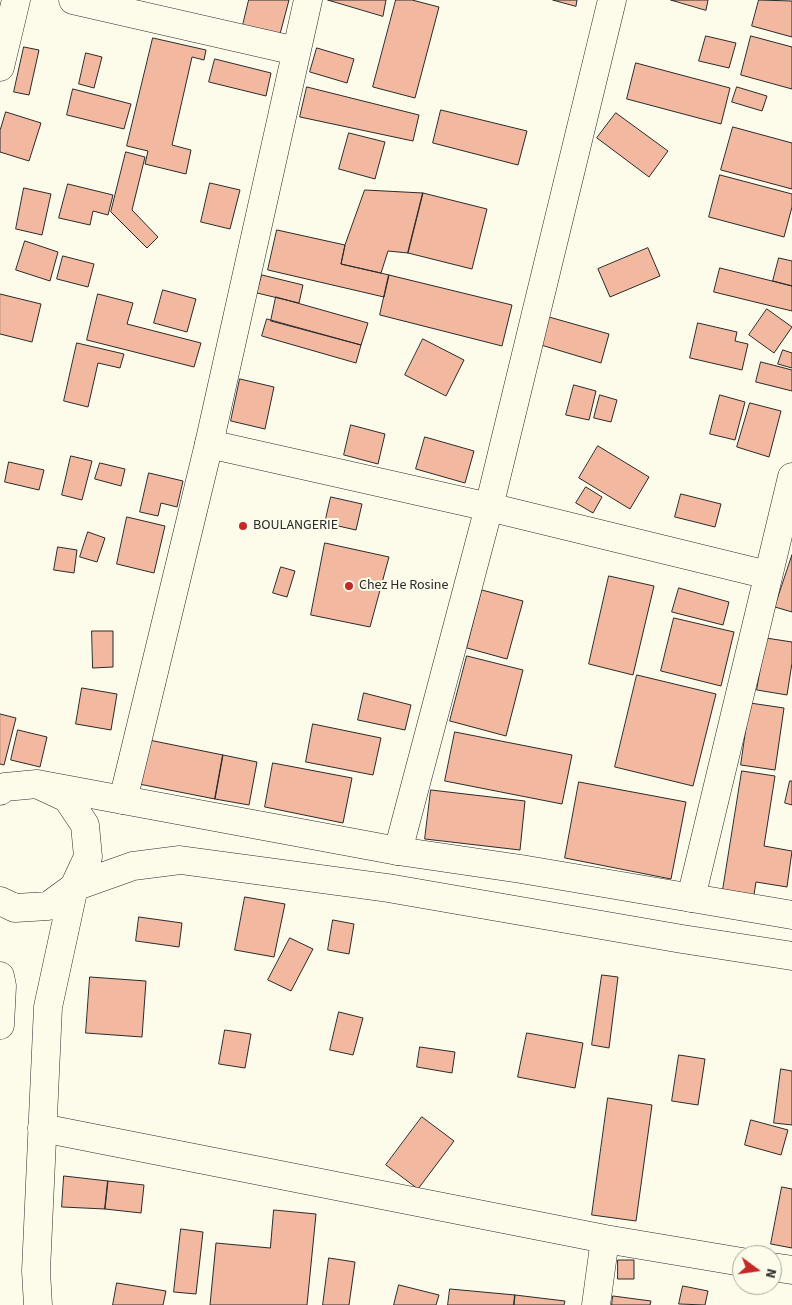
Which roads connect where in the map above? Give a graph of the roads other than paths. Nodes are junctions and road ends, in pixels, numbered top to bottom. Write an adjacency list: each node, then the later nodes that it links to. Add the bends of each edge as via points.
1 (16, 0): 6 (main road)
2 (73, 0): 5 (main road)
3 (308, 0): 5 (main road)
4 (612, 0): 9 (main road)
5 (296, 51): 7 (main road)
6 (0, 67)
7 (209, 444): 9 (main road); 13 (main road)
8 (792, 477): 10 (main road)
9 (489, 507): 10 (main road); 14 (main road)
10 (768, 575): 16 (main road)
11 (37, 784): 12 (main road); 13 (main road); 15 (main road, via 67,798 86,825 88,857)
12 (2, 789)
13 (123, 800): 14 (main road)
14 (398, 851): 16 (main road, via 521,868)
15 (74, 887): 17 (main road, via 48,906 15,908); 19 (main road, via 133,866 180,860 388,888); 22 (main road, via 48,1008)
16 (692, 898): 18 (main road)
17 (0, 901)
18 (792, 915)
19 (792, 956)
20 (0, 976): 21 (main road)
21 (0, 1025)
22 (42, 1128): 23 (main road); 25 (main road, via 36,1272)
23 (605, 1239): 24 (main road); 26 (main road)
24 (732, 1260)
25 (38, 1305)
26 (596, 1305)

